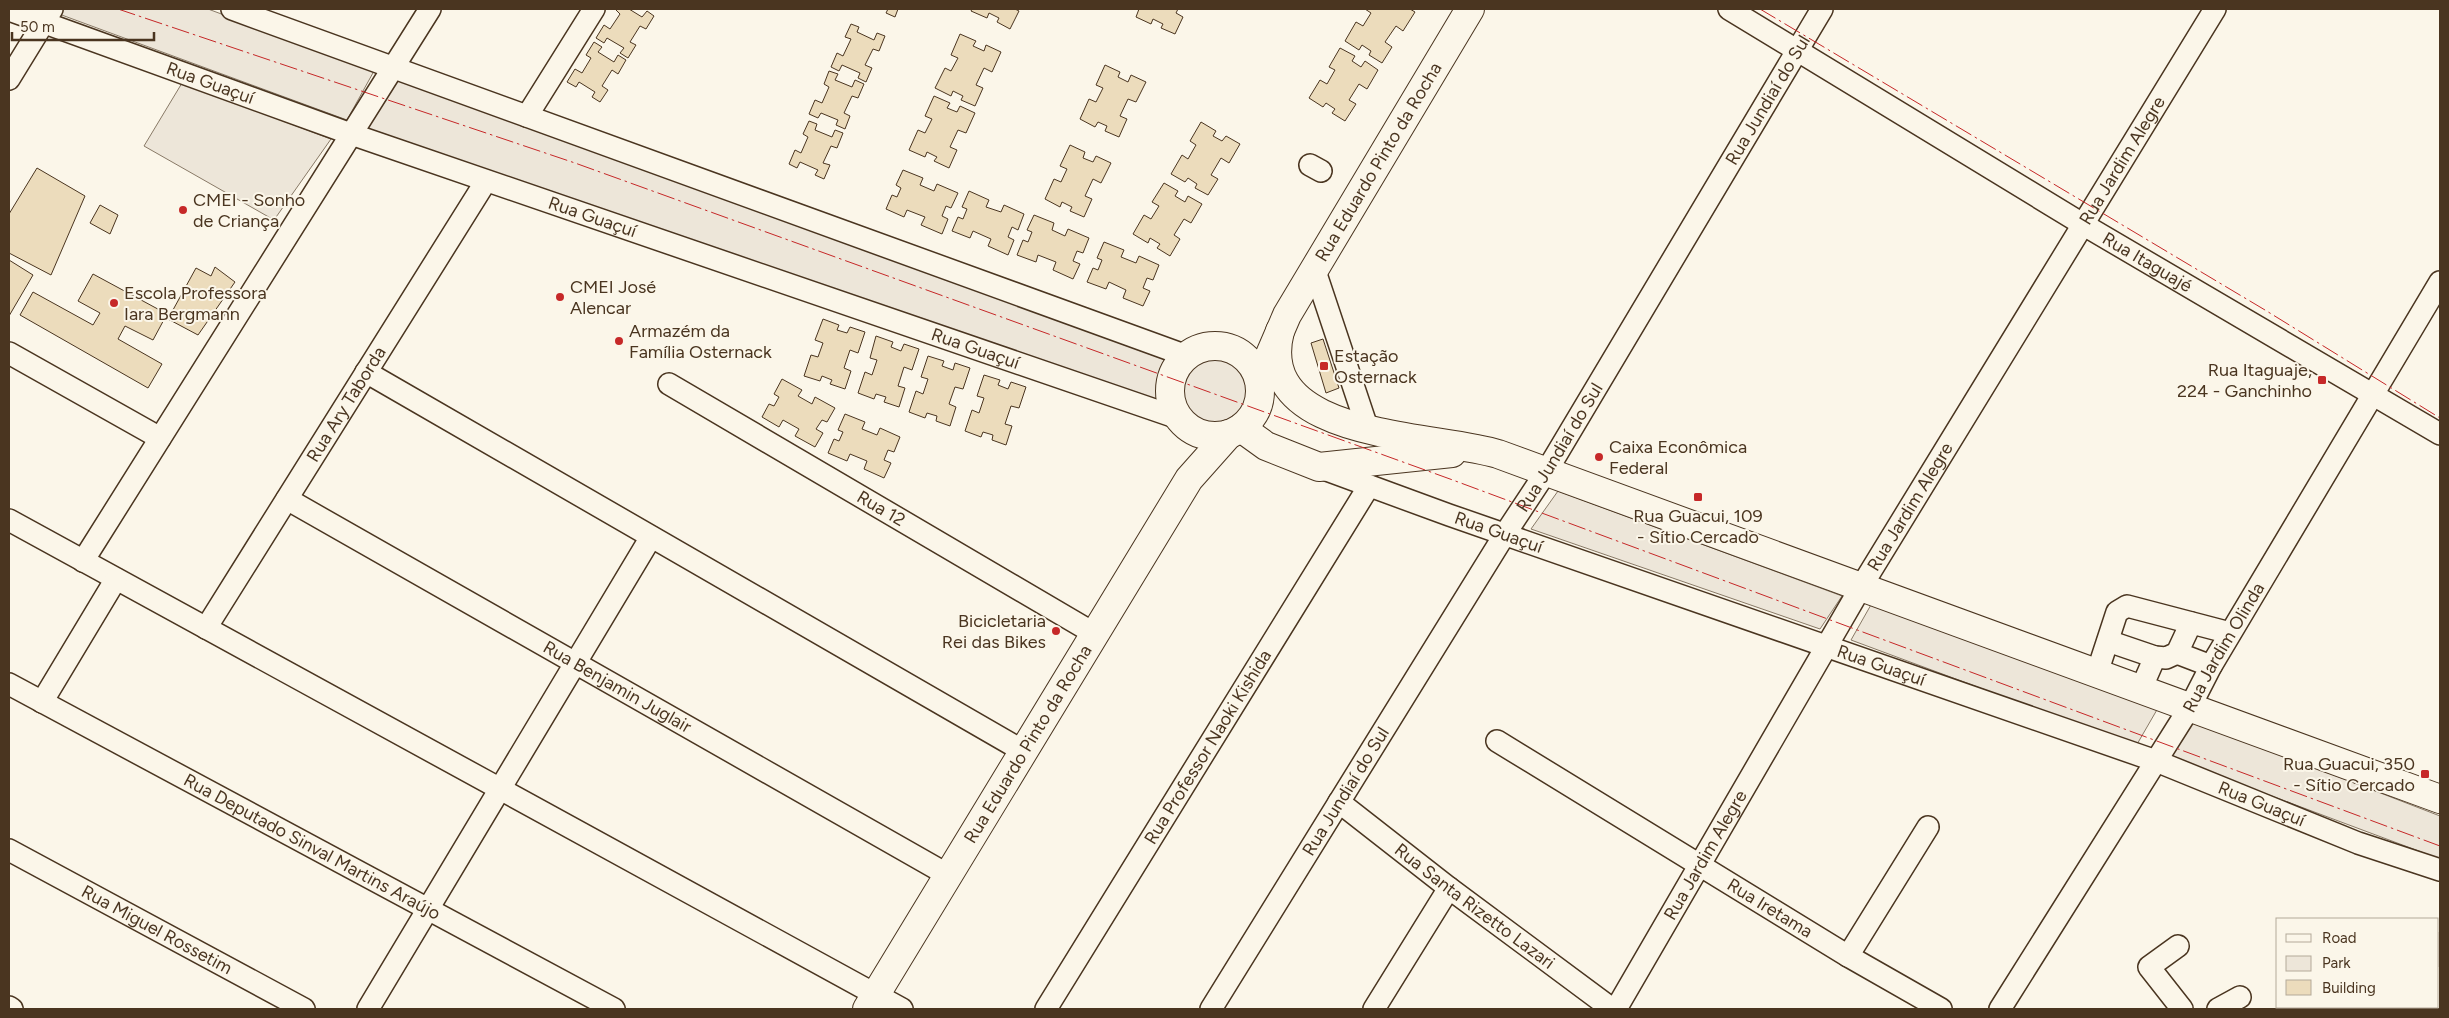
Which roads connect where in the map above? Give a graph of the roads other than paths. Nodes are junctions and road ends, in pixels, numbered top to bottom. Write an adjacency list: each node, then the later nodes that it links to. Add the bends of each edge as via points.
1 (430, 9): 11 (street)
2 (594, 9): 13 (street)
3 (1470, 9): 17 (main road, Rua Eduardo Pinto da Rocha)
4 (1729, 9): 10 (street, Rua Itaguajé)
5 (1822, 9): 10 (street, Rua Jundiaí do Sul)
6 (2215, 9): 16 (street, Rua Jardim Alegre)
7 (9, 10): 9 (street, Rua Guaçuí)
8 (237, 10): 11 (street)
9 (48, 16): 12 (street); 14 (street, Rua Guaçuí)
10 (1798, 50): 16 (street, Rua Itaguajé); 35 (street, Rua Jundiaí do Sul)
11 (393, 67): 13 (street); 14 (street)
12 (9, 79)
13 (527, 116): 22 (street)
14 (351, 134): 15 (street, Rua Guaçuí); 32 (street)
15 (486, 181): 23 (street, Rua Ary Taborda); 28 (street, Rua Guaçuí)
16 (2084, 225): 26 (street, Rua Itaguajé); 44 (street, Rua Jardim Alegre)
17 (1314, 268): 19 (main road, Rua Eduardo Pinto da Rocha); 29 (street)
18 (2440, 282): 26 (street, Rua Jardim Olinda)
19 (1283, 323): 20 (main road, Rua Eduardo Pinto da Rocha); 25 (main road, Rua Eduardo Pinto da Rocha); 27 (main road, Rua Eduardo Pinto da Rocha, via 1277,351 1278,364)
20 (1228, 348): 22 (main road, via 1214,346); 25 (main road, via 1253,366)
21 (9, 353): 32 (street)
22 (1187, 356): 28 (main road, via 1172,378 1170,392 1172,406)
23 (366, 372): 38 (street, Rua Ary Taborda); 41 (street)
24 (669, 384): 48 (street, Rua 12)
25 (1260, 387): 27 (main road); 30 (main road, via 1258,407 1251,419)
26 (2374, 393): 31 (street, Rua Itaguajé); 47 (street, Rua Jardim Olinda)
27 (1294, 395): 29 (main road, Rua Guaçuí, via 1312,409)
28 (1182, 421): 30 (main road, via 1194,432 1206,436); 36 (main road)
29 (1368, 430): 33 (main road, Rua Guaçuí); 34 (main road, via 1355,456)
30 (1235, 431): 34 (main road, Rua Guaçuí); 36 (main road, Rua Eduardo Pinto da Rocha)
31 (2440, 434)
32 (160, 438): 42 (street)
33 (1485, 450): 34 (main road, Rua Guaçuí); 35 (main road, Rua Guaçuí)
34 (1319, 466): 37 (street, Rua Guaçuí)
35 (1546, 472): 40 (street, Rua Jundiaí do Sul); 44 (main road, Rua Guaçuí)
36 (1189, 479): 48 (main road, Rua Eduardo Pinto da Rocha)
37 (1369, 486): 40 (street, Rua Guaçuí); 81 (street, Rua Professor Naoki Kishida)
38 (287, 499): 46 (street, Rua Ary Taborda); 53 (street, Rua Benjamin Juglair)
39 (9, 520): 42 (street)
40 (1505, 534): 50 (street, Rua Guaçuí); 65 (street, Rua Jundiaí do Sul)
41 (651, 536): 53 (street); 61 (street)
42 (83, 561): 43 (street)
43 (116, 579): 46 (street); 58 (street)
44 (1861, 587): 50 (street, Rua Jardim Alegre); 55 (main road, Rua Guaçuí)
45 (2191, 622): 47 (street); 49 (street, via 2127,606 2117,612); 51 (street)
46 (206, 628): 63 (street)
47 (2230, 633): 54 (street, Rua Jardim Olinda)
48 (1095, 634): 61 (main road, Rua Eduardo Pinto da Rocha)
49 (2108, 641): 52 (street); 55 (street)
50 (1827, 646): 62 (street, Rua Guaçuí); 68 (street, Rua Jardim Alegre)
51 (2177, 653): 52 (street, via 2166,658); 54 (street)
52 (2155, 657): 57 (street)
53 (575, 663): 63 (street); 70 (street, Rua Benjamin Juglair)
54 (2211, 666): 59 (street, Rua Jardim Olinda)
55 (2098, 673): 57 (main road, Rua Guaçuí)
56 (9, 684): 58 (street, Rua Deputado Sinval Martins Araújo)
57 (2141, 689): 59 (main road, Rua Guaçuí)
58 (42, 702): 72 (street, Rua Deputado Sinval Martins Araújo)
59 (2190, 707): 62 (street, Rua Jardim Olinda); 64 (main road, Rua Guaçuí)
60 (1497, 741): 68 (street, Rua Iretama)
61 (1023, 751): 70 (main road, Rua Eduardo Pinto da Rocha)
62 (2156, 761): 69 (street, Rua Guaçuí, via 2358,843); 87 (street, Rua Jardim Olinda)
63 (500, 789): 72 (street); 76 (street)
64 (2440, 799)
65 (1339, 802): 71 (street, Rua Santa Rizetto Lazari); 82 (street, Rua Jundiaí do Sul)
66 (1928, 827): 74 (street)
67 (9, 850): 77 (street, Rua Miguel Rossetim)
68 (1698, 865): 74 (street, Rua Iretama); 85 (street, Rua Jardim Alegre)
69 (2440, 870)
70 (948, 875): 76 (main road, Rua Eduardo Pinto da Rocha)
71 (1449, 888): 83 (street); 84 (street, Rua Santa Rizetto Lazari)
72 (428, 909): 78 (street); 79 (street, Rua Deputado Sinval Martins Araújo)
73 (2178, 946): 88 (street, via 2149,967)
74 (1848, 956): 86 (street, Rua Iretama)
75 (2240, 996): 89 (street)
76 (871, 1002): 80 (street)
77 (304, 1009)
78 (368, 1009)
79 (614, 1009)
80 (902, 1009)
81 (1046, 1009)
82 (1210, 1009)
83 (1374, 1009)
84 (1612, 1009)
85 (1616, 1009)
86 (1941, 1009)
87 (2000, 1009)
88 (2182, 1009)
89 (2218, 1009)

